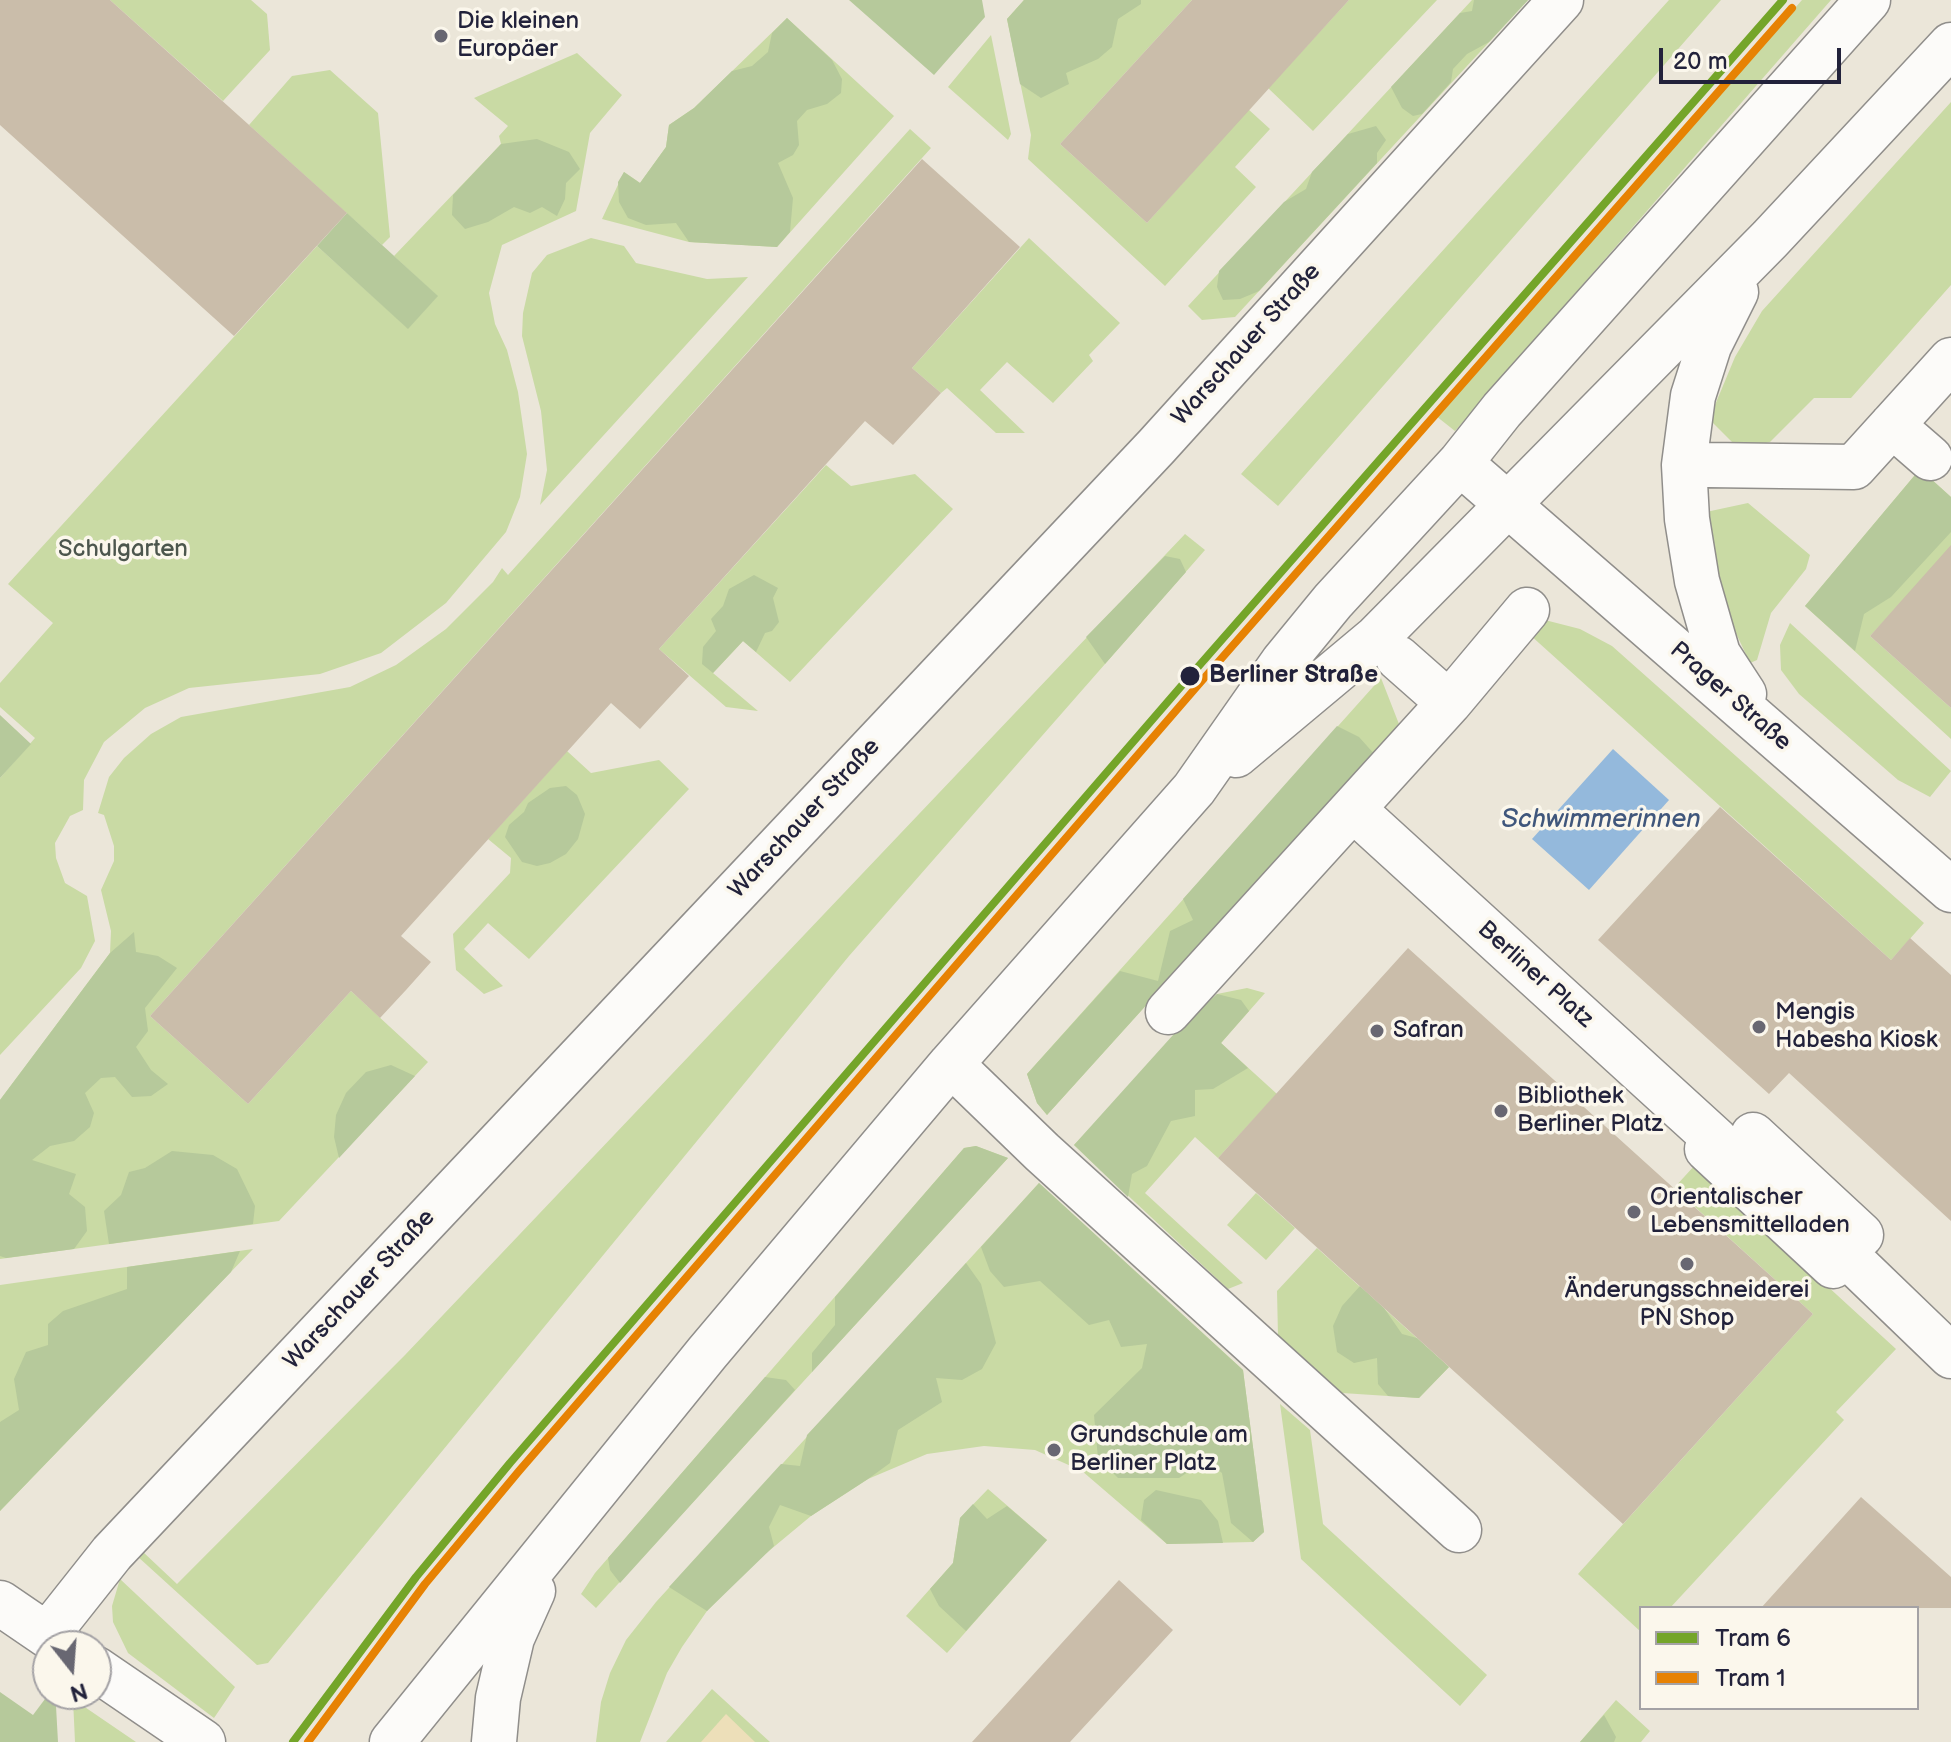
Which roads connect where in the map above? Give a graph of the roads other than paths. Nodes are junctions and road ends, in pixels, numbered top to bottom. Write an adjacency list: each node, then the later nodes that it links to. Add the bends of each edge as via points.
1 (1561, 0): 25 (street, Warschauer Straße, via 1156,447 112,1553)
2 (1868, 0): 8 (street)
3 (1951, 45): 4 (street)
4 (1770, 239): 10 (street); 14 (street, via 1709,346 1693,396 1684,465 1697,581 1718,654)
5 (1951, 360): 6 (street)
6 (1892, 425): 7 (street); 9 (street, via 1854,467)
7 (1930, 458)
8 (1460, 463): 10 (street); 15 (street, via 1283,662)
9 (1708, 465)
10 (1507, 506): 14 (street, Prager Straße); 15 (street, via 1376,638)
11 (1527, 610): 13 (street)
12 (1398, 658): 13 (street)
13 (1449, 703): 16 (street)
14 (1764, 727): 17 (street, Prager Straße)
15 (1194, 789): 19 (street)
16 (1354, 810): 18 (street); 20 (street, Berliner Platz, via 1736,1133 1707,1149 1833,1266 1844,1253)
17 (1951, 890)
18 (1168, 1012)
19 (951, 1064): 21 (street); 22 (street)
20 (1951, 1356)
21 (1459, 1530)
22 (553, 1545): 28 (street); 29 (street, via 512,1638)
23 (0, 1603): 24 (street, Warschauer Straße)
24 (40, 1630)
25 (62, 1630)
26 (112, 1680): 27 (street)
27 (203, 1742)
28 (392, 1742)
29 (494, 1742)

